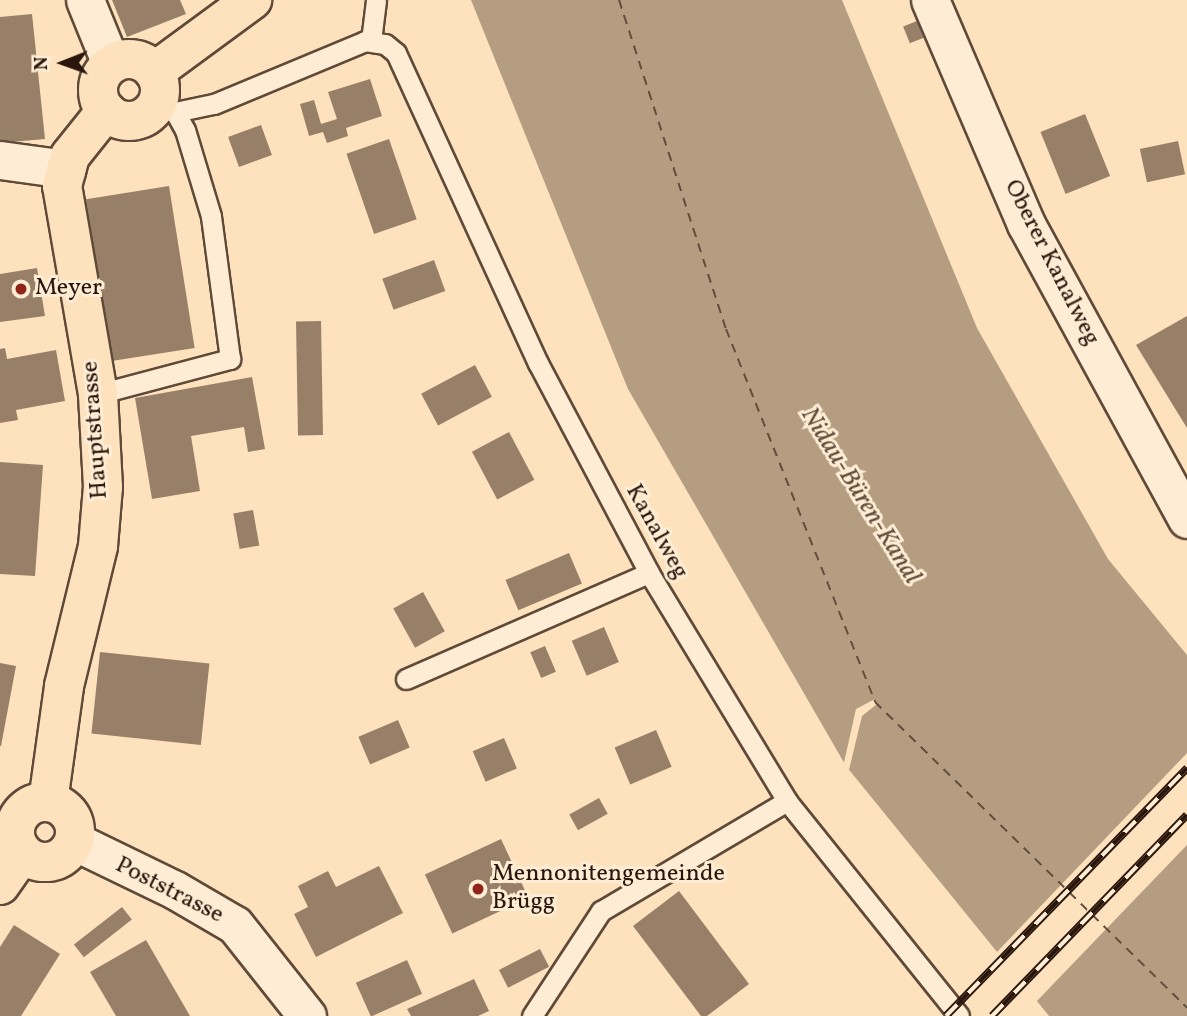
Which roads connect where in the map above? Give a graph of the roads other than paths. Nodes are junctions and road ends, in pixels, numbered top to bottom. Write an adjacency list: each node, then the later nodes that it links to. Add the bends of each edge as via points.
1 (85, 0): 6 (street)
2 (252, 0): 7 (main road)
3 (376, 0): 5 (lane)
4 (930, 0): 12 (street, Oberer Kanalweg, via 1026,224)
5 (371, 41): 7 (lane, via 214,104); 13 (lane, Kanalweg, via 396,53 538,363)
6 (111, 64): 7 (main road, via 139,60); 8 (main road, via 98,86)
7 (162, 96): 8 (main road, via 132,121); 11 (lane, via 186,130 211,216 230,359)
8 (106, 111): 10 (main road, Hauptstrasse, via 84,133)
9 (0, 160): 10 (street)
10 (66, 169): 11 (main road, Hauptstrasse, via 62,203)
11 (98, 394): 16 (main road, Hauptstrasse, via 103,469 98,546 64,686)
12 (1187, 519)
13 (649, 573): 14 (lane); 15 (lane, Kanalweg)
14 (406, 679)
15 (787, 801): 21 (lane, via 601,911); 22 (lane, Kanalweg)
16 (48, 802): 17 (main road, via 70,816); 18 (main road, via 30,806 18,818 15,836)
17 (74, 841): 18 (main road, via 66,854 52,862 36,861); 20 (street, Poststrasse, via 176,890 235,925)
18 (22, 853): 19 (main road)
19 (0, 885)
20 (307, 1016)
21 (532, 1016)
22 (958, 1016)

